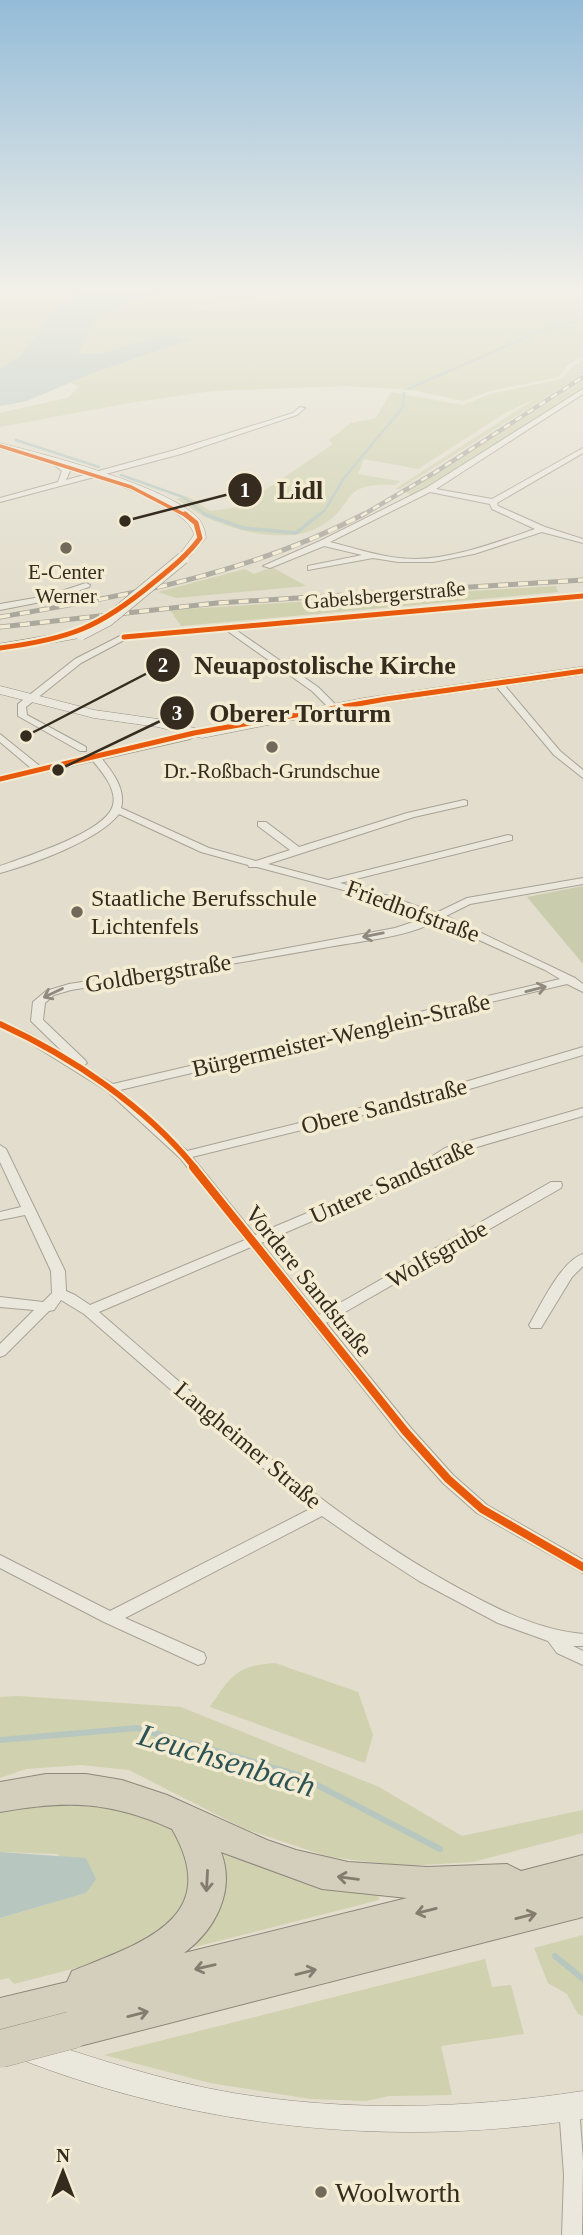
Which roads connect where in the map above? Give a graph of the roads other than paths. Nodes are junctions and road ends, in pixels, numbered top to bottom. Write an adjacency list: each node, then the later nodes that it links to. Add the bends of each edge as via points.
1 (576, 395): 8 (street)
2 (302, 408): 6 (street, via 178,452)
3 (0, 446): 5 (street)
4 (583, 450): 10 (street)
5 (57, 464): 6 (street); 7 (street, via 67,474)
6 (93, 475): 7 (street); 21 (street, bridge, via 170,504 193,520 200,538 183,558 108,620 81,634)
7 (61, 483): 9 (street)
8 (429, 490): 10 (street); 13 (street)
9 (0, 500)
10 (493, 502): 11 (street)
11 (542, 529): 12 (street); 14 (street, via 478,550 418,560)
12 (583, 541)
13 (323, 543): 14 (street); 15 (street)
14 (376, 555): 16 (street)
15 (267, 566)
16 (311, 568)
17 (86, 585): 19 (street)
18 (583, 596): 20 (street, Gabelsbergerstraße)
19 (0, 607)
20 (228, 627): 25 (street, Gabelsbergerstraße, via 138,635 112,642); 26 (street, via 315,688)
21 (0, 648)
22 (583, 671): 23 (street)
23 (498, 683): 26 (street); 32 (street, via 557,753)
24 (0, 690): 25 (street)
25 (29, 698): 27 (street); 29 (street, via 21,706 23,716)
26 (334, 708): 27 (street)
27 (194, 733): 30 (street)
28 (0, 737): 31 (street)
29 (83, 749)
30 (95, 757): 31 (street); 35 (street, via 117,792)
31 (39, 770): 33 (street)
32 (583, 775)
33 (0, 779)
34 (464, 803): 38 (street)
35 (117, 810): 39 (street, Friedhofstraße, via 205,850); 40 (street, via 94,831)
36 (262, 824): 38 (street)
37 (508, 838): 42 (street)
38 (295, 849): 39 (street)
39 (253, 865): 42 (street, Friedhofstraße)
40 (0, 870)
41 (583, 880): 43 (street, Goldbergstraße, via 477,898)
42 (331, 882): 43 (street, Friedhofstraße)
43 (438, 917): 44 (street, Friedhofstraße); 48 (street, Goldbergstraße, one-way to 48, via 396,931 69,987 43,997 35,1011 40,1026)
44 (571, 980): 45 (street, Friedhofstraße); 48 (street, Bürgermeister-Wenglein-Straße, one-way to 44)
45 (583, 989)
46 (0, 1024): 48 (street, Vordere Sandstraße)
47 (583, 1051): 51 (street, Obere Sandstraße, via 469,1085)
48 (111, 1088): 51 (street, Vordere Sandstraße)
49 (583, 1112): 55 (street, Untere Sandstraße, via 449,1151 418,1171)
50 (0, 1149): 53 (street)
51 (184, 1155): 55 (street, Vordere Sandstraße)
52 (556, 1185): 61 (street, Wolfsgrube)
53 (29, 1210): 54 (street); 57 (street, via 58,1271)
54 (0, 1216)
55 (251, 1242): 60 (street, Untere Sandstraße); 61 (street, Vordere Sandstraße)
56 (583, 1258): 62 (street, via 567,1274)
57 (60, 1294): 59 (street); 60 (street, Langheimer Straße)
58 (0, 1302): 59 (street)
59 (49, 1307): 63 (street)
60 (89, 1311): 64 (street, Langheimer Straße)
61 (317, 1322): 66 (street, Vordere Sandstraße, via 448,1479 482,1508)
62 (536, 1325)
63 (0, 1352)
64 (322, 1509): 67 (street); 68 (street, Langheimer Straße, via 448,1592 511,1623)
65 (0, 1561): 67 (street)
66 (583, 1567)
67 (110, 1618): 70 (street)
68 (554, 1637): 69 (street); 71 (street, Langheimer Straße, via 563,1648)
69 (583, 1640)
70 (198, 1658)
71 (583, 1658)
72 (0, 1797): 73 (highway, via 58,1786 108,1789 146,1800)
73 (185, 1819): 74 (highway, one-way to 73, via 400,1884 339,1878 284,1861); 75 (highway, one-way to 75, via 209,1878 194,1920 153,1954)
74 (576, 1883): 75 (highway, one-way to 75); 76 (highway, one-way to 74, bridge)
75 (7, 2023): 77 (street, via 231,2105 310,2115 469,2118)
76 (0, 2049)
77 (576, 2106): 78 (street)
78 (572, 2235)

